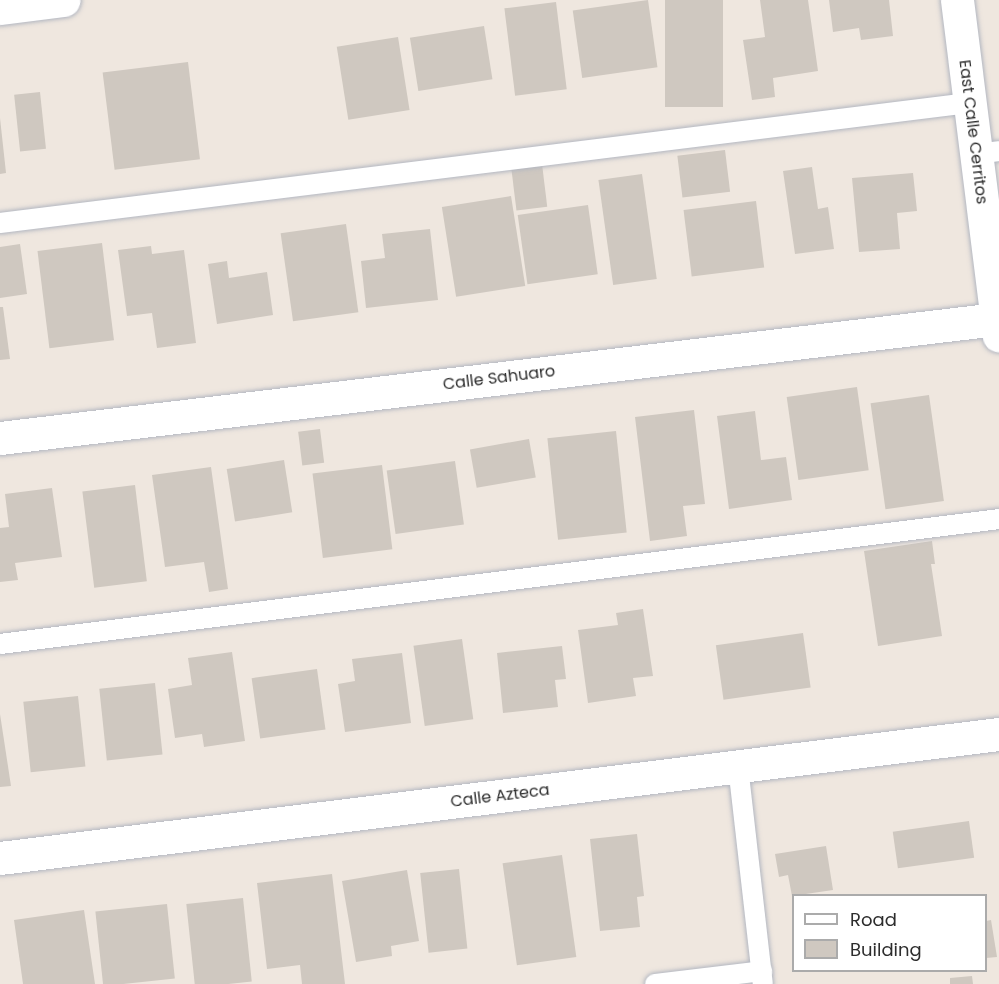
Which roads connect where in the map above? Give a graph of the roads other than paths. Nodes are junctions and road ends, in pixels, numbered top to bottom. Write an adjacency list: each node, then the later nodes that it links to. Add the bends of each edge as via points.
1 (63, 0): 3 (street)
2 (957, 0): 4 (street, East Calle Cerritos)
3 (0, 8)
4 (969, 103): 5 (street, East Calle Cerritos); 6 (lane)
5 (987, 152): 7 (street, East Calle Cerritos)
6 (0, 223)
7 (998, 327): 8 (street, Calle Sahuaro)
8 (0, 438)
9 (999, 519): 10 (lane)
10 (0, 644)
11 (999, 734): 12 (street, Calle Azteca)
12 (738, 766): 13 (street, Calle Azteca); 14 (lane)
13 (0, 858)
14 (762, 977): 15 (lane)
15 (655, 984)

